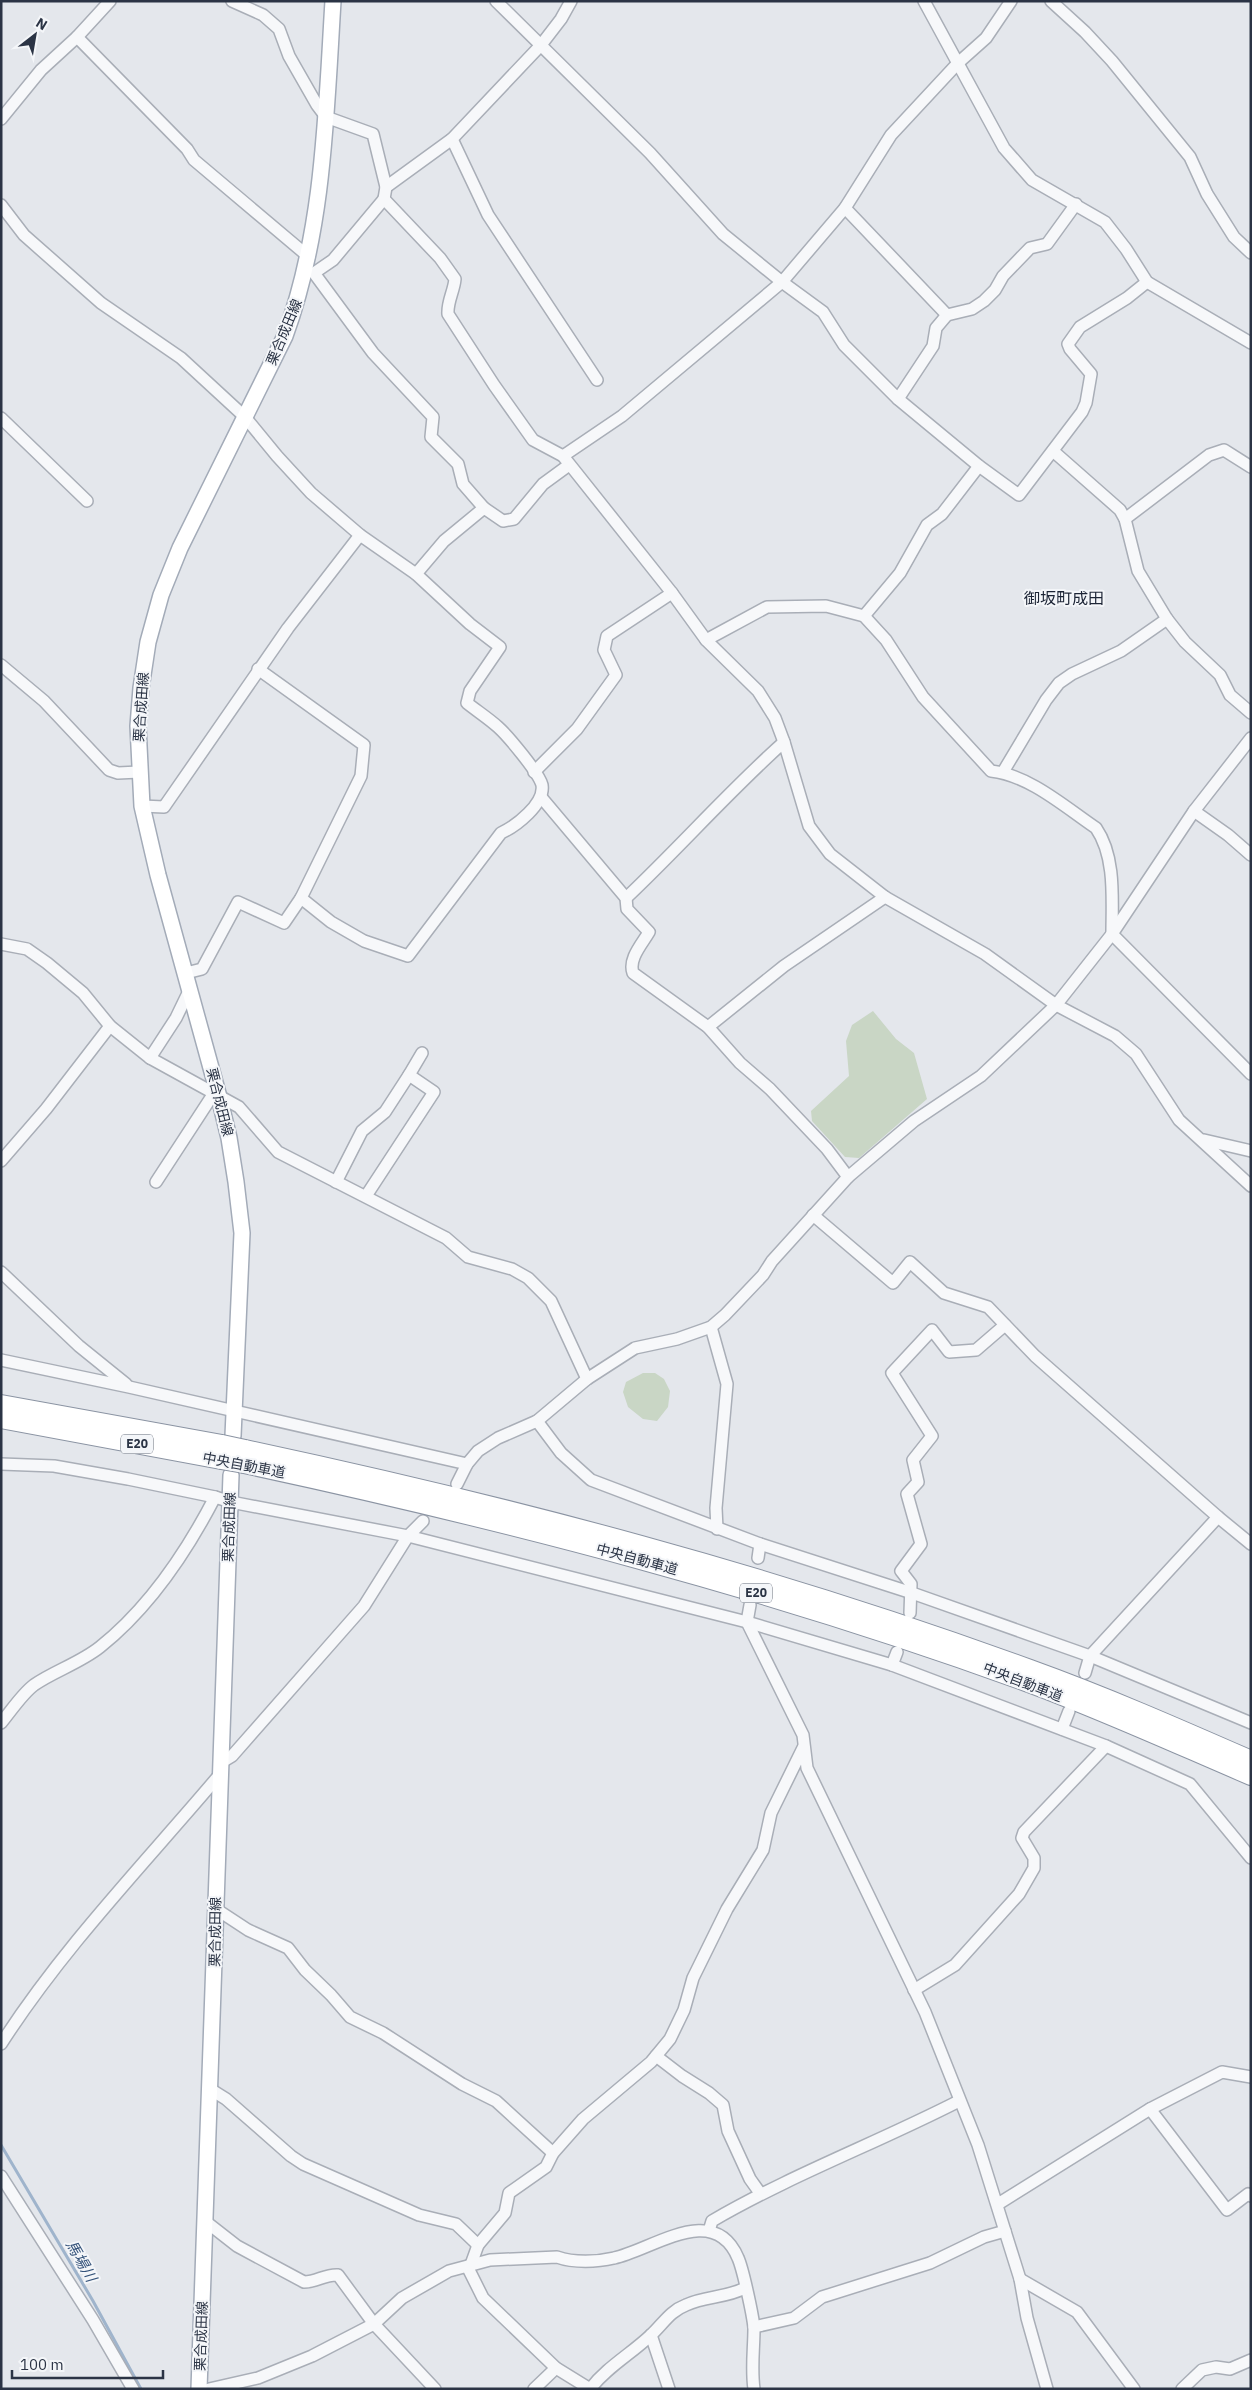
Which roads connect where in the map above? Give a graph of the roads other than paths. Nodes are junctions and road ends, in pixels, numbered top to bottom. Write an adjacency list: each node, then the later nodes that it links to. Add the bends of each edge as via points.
1 (110, 1): 9 (street)
2 (232, 1): 12 (street, via 263,15 279,29 289,56)
3 (334, 1): 12 (main road, 栗合成田線)
4 (496, 1): 10 (street)
5 (571, 1): 10 (street)
6 (924, 1): 11 (street)
7 (1011, 1): 11 (street, via 986,38)
8 (1051, 1): 20 (street, via 1112,61 1190,157 1207,194 1234,237)
9 (77, 37): 13 (street, via 40,70); 21 (street, via 187,149 194,160)
10 (541, 45): 14 (street); 22 (street, via 650,153 723,234)
11 (958, 63): 17 (street, via 1004,148 1040,186); 19 (street, via 891,135)
12 (326, 117): 15 (street, via 373,134); 21 (main road, 栗合成田線)
13 (1, 119)
14 (452, 139): 15 (street); 26 (street, via 488,215)
15 (386, 187): 16 (street)
16 (384, 199): 21 (street, via 333,260); 31 (street, via 440,258 455,279 448,314 494,385 533,440)
17 (1076, 204): 23 (street, via 1105,222); 24 (street, via 1047,244 1030,248 984,302 972,309)
18 (1, 205): 28 (street, via 24,235 94,297 180,358)
19 (845, 208): 22 (street); 24 (street)
20 (1251, 253)
21 (310, 265): 28 (main road, 栗合成田線, via 285,336); 35 (street, via 373,352 433,417 431,436 458,464 463,484)
22 (782, 282): 27 (street, via 823,312 844,345); 31 (street)
23 (1146, 282): 25 (street); 30 (street, via 1080,327 1068,344 1091,374 1082,412)
24 (946, 315): 27 (street, via 936,328 933,346)
25 (1251, 343)
26 (597, 380)
27 (898, 399): 32 (street)
28 (245, 417): 37 (street, via 312,493); 48 (main road, 栗合成田線, via 180,548 158,606 141,688)
29 (1, 418): 34 (street)
30 (1053, 451): 32 (street, via 1019,495); 36 (street, via 1120,510)
31 (566, 461): 35 (street, via 514,519 503,521); 39 (street)
32 (979, 466): 40 (street, via 942,514 927,526 900,573)
33 (1251, 467): 36 (street, via 1224,450 1209,455)
34 (87, 501)
35 (484, 508): 38 (street, via 444,541)
36 (1125, 519): 41 (street, via 1138,571)
37 (360, 535): 38 (street); 44 (street)
38 (416, 574): 49 (street, via 500,647 470,691 467,703 497,726)
39 (672, 593): 42 (street); 49 (street, via 607,636 604,650 616,675 577,729)
40 (864, 616): 42 (street, via 826,606 767,607); 50 (street, via 886,640 923,697 991,771)
41 (1167, 619): 45 (street, via 1220,674 1230,695); 50 (street, via 1121,651 1058,683)
42 (706, 640): 47 (street, via 758,691 775,718)
43 (1, 665): 48 (street, via 44,701 109,770)
44 (258, 669): 52 (street, via 164,807); 56 (street, via 364,745 361,776)
45 (1251, 713)
46 (1251, 738): 53 (street)
47 (784, 742): 55 (street, via 809,826 830,854); 57 (street, via 756,766 673,854)
48 (139, 772): 52 (main road, 栗合成田線)
49 (534, 772): 51 (street, via 542,785)
50 (1003, 772): 58 (street, via 1031,785 1100,833 1110,870)
51 (541, 797): 56 (street, via 518,825 502,833 408,956 364,941 331,922); 57 (street)
52 (142, 806): 61 (main road, 栗合成田線)
53 (1194, 811): 54 (street); 58 (street)
54 (1251, 854)
55 (885, 897): 63 (street, via 986,954); 65 (street, via 784,966)
56 (301, 898): 61 (street, via 284,923 238,902 202,969)
57 (626, 898): 65 (street, via 627,909 649,932 632,960 633,973)
58 (1112, 934): 63 (street); 68 (street)
59 (1, 936): 60 (street)
60 (5, 945): 64 (street, via 27,949 47,963 83,993)
61 (186, 973): 62 (main road, 栗合成田線)
62 (190, 989): 67 (street); 70 (main road, 栗合成田線)
63 (1056, 1005): 71 (street, via 1115,1036 1136,1054 1179,1120); 74 (street, via 982,1076 914,1121)
64 (110, 1026): 67 (street); 73 (street)
65 (708, 1027): 74 (street, via 740,1063 770,1088)
66 (422, 1053): 69 (street)
67 (150, 1058): 70 (street)
68 (1251, 1074)
69 (408, 1075): 76 (street, via 384,1112 362,1131); 78 (street, via 434,1092)
70 (216, 1095): 75 (street); 76 (street, via 239,1108 278,1152); 87 (main road, 栗合成田線, via 229,1138 242,1233)
71 (1202, 1140): 72 (street); 77 (street)
72 (1251, 1150)
73 (1, 1161)
74 (848, 1177): 79 (street)
75 (156, 1182)
76 (336, 1182): 78 (street)
77 (1251, 1186)
78 (366, 1196): 84 (street, via 446,1238 468,1256 512,1269 528,1278 550,1301)
79 (813, 1215): 81 (street, via 893,1282 910,1262 944,1293 988,1307); 82 (street, via 772,1261 763,1276)
80 (1, 1272): 85 (street, via 79,1346)
81 (1006, 1325): 96 (street, via 1035,1356); 103 (street, via 976,1350 949,1352 932,1330 892,1373 932,1436 913,1460 918,1482 907,1494 921,1544 901,1571 911,1584)
82 (711, 1326): 84 (street, via 676,1339 635,1348); 98 (street, via 727,1384)
83 (1, 1360): 85 (street)
84 (587, 1379): 89 (street)
85 (129, 1387): 87 (street)
86 (1, 1404): 90 (highway, 中央自動車道 / E20)
87 (234, 1412): 90 (main road, 栗合成田線); 92 (street)
88 (1, 1419): 90 (highway, 中央自動車道 / E20)
89 (537, 1421): 92 (street, via 498,1438 478,1451); 98 (street, via 560,1453 591,1480)
90 (233, 1455): 95 (main road, 栗合成田線); 117 (highway, 中央自動車道 / E20, via 381,1478 658,1548 916,1628 1147,1714); 119 (highway, 中央自動車道 / E20, via 653,1562 911,1641 1142,1728)
91 (1, 1464): 94 (street, via 54,1466)
92 (467, 1464): 93 (street)
93 (457, 1484)
94 (215, 1497): 95 (street); 112 (street, via 194,1537 155,1591 132,1616 99,1648 32,1686)
95 (231, 1502): 99 (street); 118 (main road, 栗合成田線)
96 (1218, 1518): 101 (street); 108 (street)
97 (423, 1521): 99 (street)
98 (717, 1529): 100 (street)
99 (408, 1536): 106 (street); 118 (street, via 364,1606)
100 (760, 1544): 102 (street); 103 (street)
101 (1251, 1544)
102 (758, 1558)
103 (912, 1593): 105 (street); 108 (street)
104 (750, 1605): 106 (street)
105 (910, 1613)
106 (747, 1622): 109 (street); 116 (street, via 803,1734)
107 (897, 1652): 109 (street)
108 (1090, 1656): 110 (street); 113 (street)
109 (892, 1665): 114 (street)
110 (1085, 1672)
111 (1069, 1711): 114 (street)
112 (1, 1723)
113 (1251, 1723)
114 (1062, 1729): 115 (street)
115 (1106, 1746): 120 (street, via 1190,1784); 122 (street, via 1024,1832 1022,1838 1034,1858 1034,1868 1019,1894 954,1966)
116 (803, 1748): 122 (street, via 807,1768); 124 (street, via 771,1813 763,1850 727,1909 693,1978 684,2010 670,2039)
117 (1251, 1760)
118 (221, 1768): 121 (main road, 栗合成田線); 123 (street, via 49,1974)
119 (1251, 1776)
120 (1249, 1853)
121 (216, 1909): 126 (main road, 栗合成田線); 129 (street, via 248,1930 288,1948 304,1970 350,2017 383,2033 462,2084 496,2101)
122 (914, 1990): 127 (street)
123 (1, 2044)
124 (656, 2056): 129 (street, via 583,2119); 131 (street, via 723,2106 728,2131)
125 (1251, 2077): 128 (street, via 1222,2072)
126 (210, 2089): 134 (main road, 栗合成田線); 137 (street, via 303,2164 419,2215 456,2224)
127 (959, 2101): 131 (street); 133 (street)
128 (1150, 2109): 132 (street, via 1227,2210 1248,2194); 133 (street)
129 (553, 2153): 137 (street, via 546,2167 509,2193 505,2213)
130 (1, 2176): 146 (street)
131 (760, 2193): 135 (street, via 712,2221)
132 (1251, 2196)
133 (998, 2204): 136 (street)
134 (205, 2221): 141 (street, via 237,2246 304,2282 314,2282 327,2274 338,2275); 147 (main road, 栗合成田線)
135 (709, 2230): 138 (street, via 693,2230 613,2258 490,2260); 140 (street, via 735,2252)
136 (1006, 2230): 139 (street); 142 (street, via 930,2262 822,2297 794,2318)
137 (478, 2245): 138 (street)
138 (471, 2264): 141 (street, via 449,2272 402,2298); 145 (street, via 469,2270 483,2298)
139 (1020, 2279): 153 (street); 154 (street, via 1077,2312)
140 (745, 2288): 142 (street); 143 (street, via 684,2305)
141 (374, 2324): 148 (street, via 312,2356 258,2378); 149 (street)
142 (754, 2327): 152 (street)
143 (651, 2334): 145 (street, via 602,2374 590,2389); 151 (street)
144 (1251, 2360): 155 (street, via 1230,2369 1202,2370)
145 (556, 2368): 150 (street)
146 (133, 2389)
147 (199, 2389)
148 (209, 2389)
149 (435, 2389)
150 (534, 2389)
151 (669, 2389)
152 (754, 2389)
153 (1047, 2389)
154 (1134, 2389)
155 (1182, 2389)

